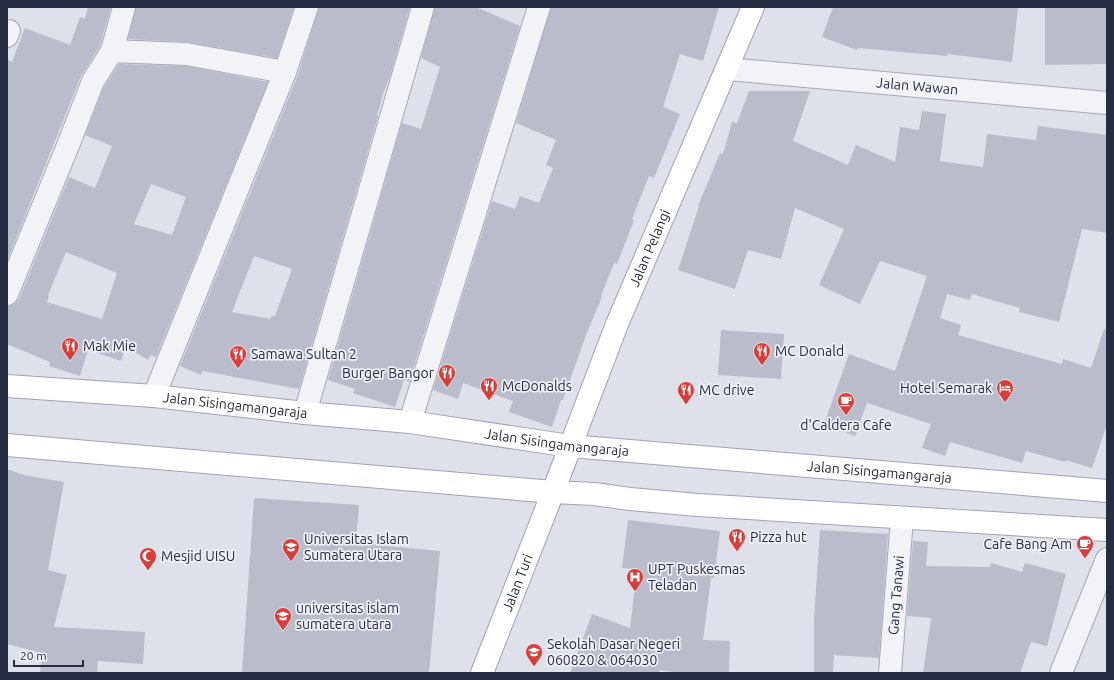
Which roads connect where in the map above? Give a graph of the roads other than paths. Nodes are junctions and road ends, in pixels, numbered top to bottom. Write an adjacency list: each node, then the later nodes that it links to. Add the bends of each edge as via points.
1 (124, 7): 6 (street)
2 (307, 7): 8 (street)
3 (423, 7): 13 (street)
4 (539, 7): 14 (street)
5 (754, 7): 7 (main road, Jalan Pelangi)
6 (112, 51): 8 (street, via 186,54); 10 (street, via 93,81)
7 (727, 69): 9 (street, Jalan Wawan); 16 (main road, Jalan Pelangi, via 617,324)
8 (285, 72): 12 (street)
9 (1107, 103)
10 (7, 294)
11 (7, 386): 12 (main road, Jalan Sisingamangaraja)
12 (154, 396): 13 (main road, Jalan Sisingamangaraja)
13 (305, 413): 14 (main road, Jalan Sisingamangaraja)
14 (410, 422): 16 (main road, Jalan Sisingamangaraja)
15 (7, 445): 18 (main road)
16 (570, 446): 17 (main road, Jalan Sisingamangaraja); 18 (main road, Jalan Pelangi)
17 (1107, 491)
18 (553, 492): 19 (main road, via 698,505); 22 (main road, Jalan Turi)
19 (902, 518): 20 (main road); 23 (street, Gang Tanawi)
20 (1107, 530)
21 (1107, 559): 24 (street)
22 (482, 673)
23 (890, 673)
24 (1061, 673)

